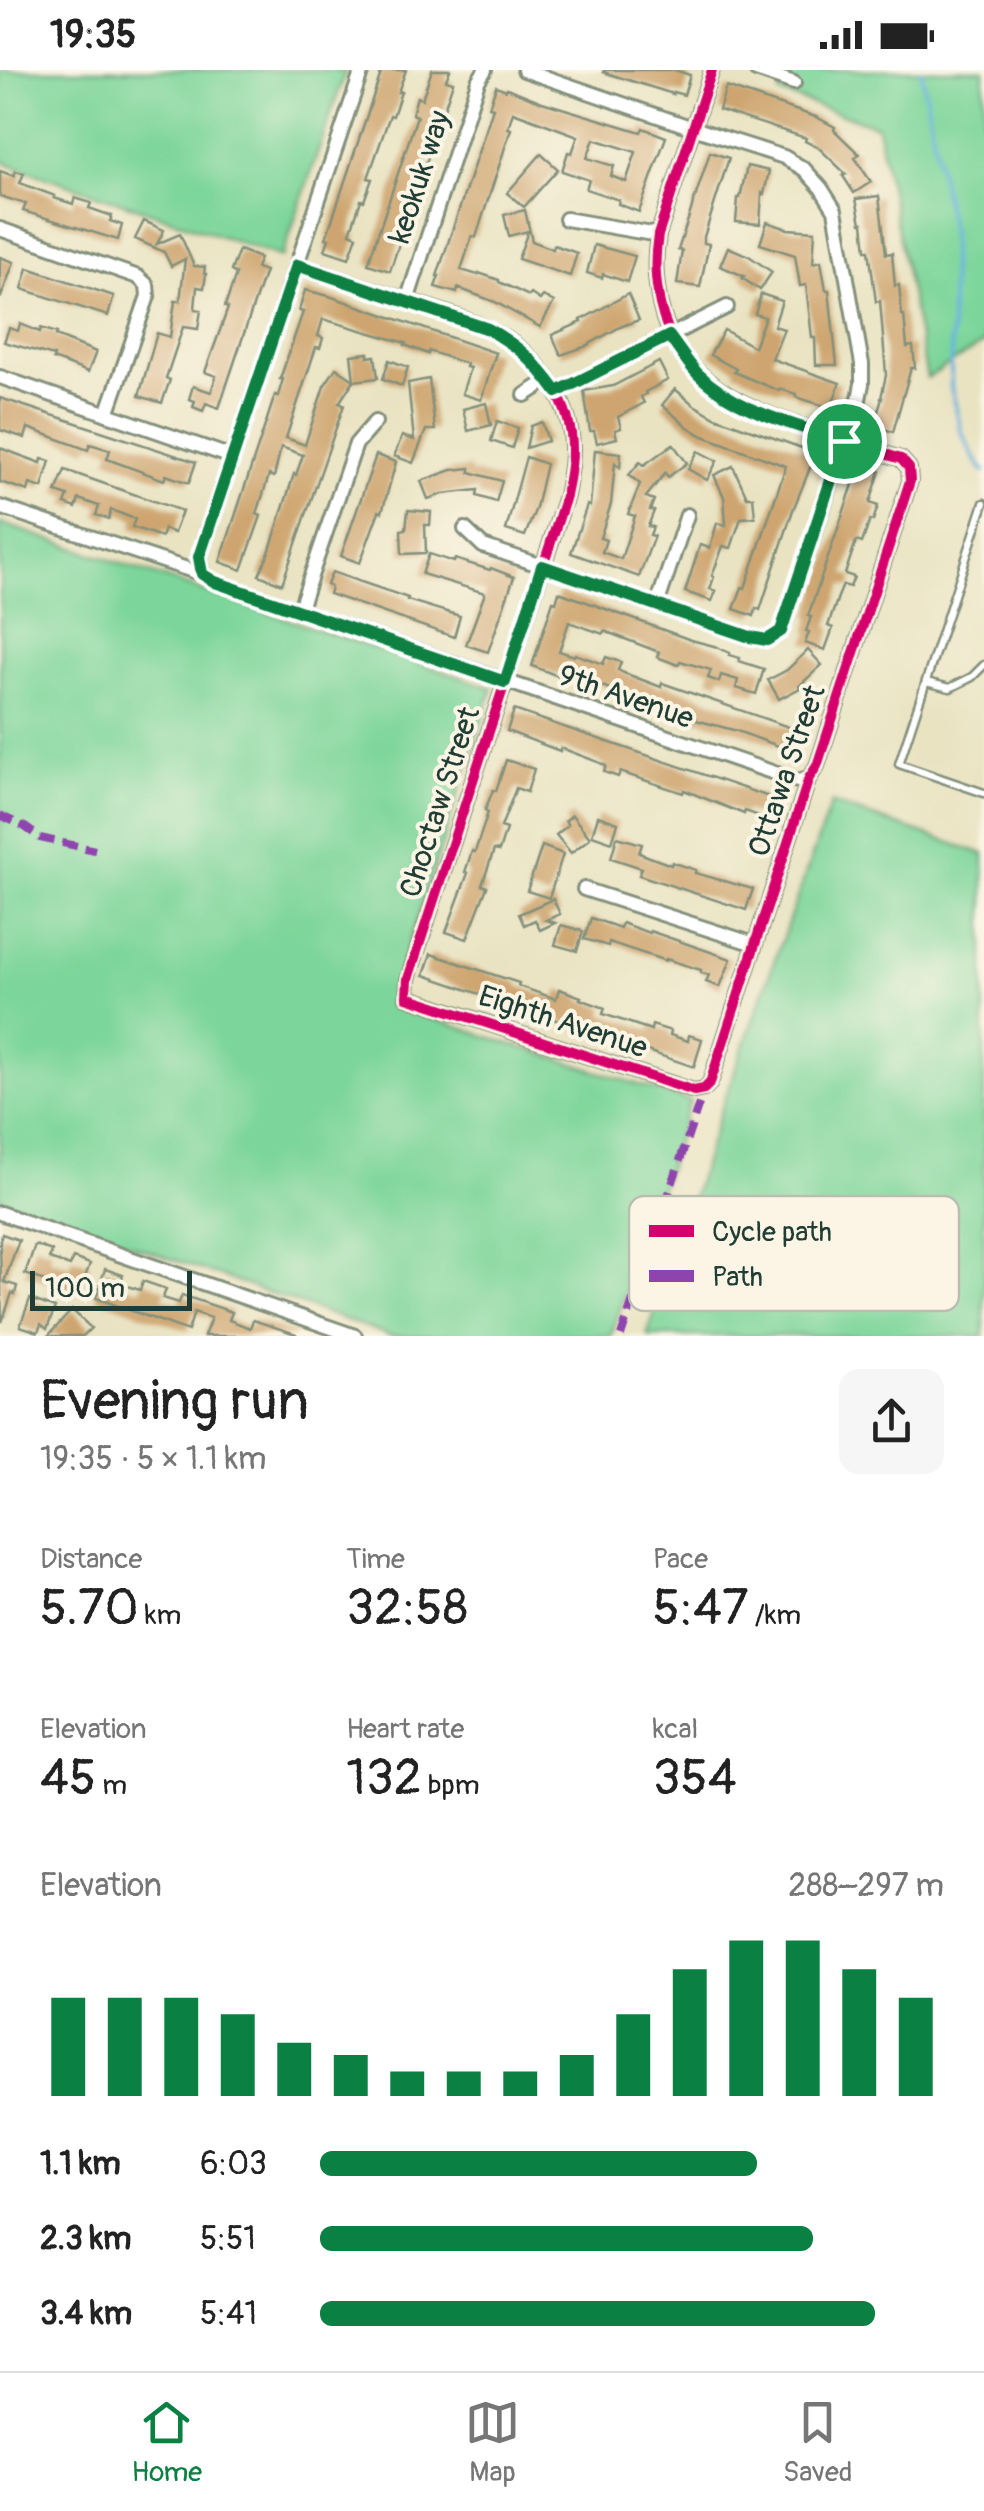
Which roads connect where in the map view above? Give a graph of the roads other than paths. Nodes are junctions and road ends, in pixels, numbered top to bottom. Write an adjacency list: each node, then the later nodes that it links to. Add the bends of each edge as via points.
1 (362, 70): 11 (street)
2 (484, 70): 12 (street, keokuk way)
3 (524, 70): 7 (street)
4 (712, 70): 7 (street)
5 (756, 70): 6 (street)
6 (794, 83)
7 (693, 128): 10 (street); 21 (street, via 784,157 804,169 835,210 862,364 858,404)
8 (566, 218): 10 (street)
9 (0, 229): 19 (street, via 147,284)
10 (658, 235): 14 (street, via 655,282)
11 (297, 265): 12 (street); 22 (street)
12 (407, 300): 16 (street, via 488,329 516,345)
13 (727, 308): 14 (street)
14 (669, 336): 17 (street); 21 (street, via 718,390 765,415)
15 (0, 377): 19 (street)
16 (548, 380): 17 (street); 18 (street)
17 (557, 392): 27 (street, Choctaw Street, via 571,434 572,467)
18 (525, 395)
19 (107, 414): 22 (street)
20 (375, 422): 30 (street, via 356,444)
21 (844, 441): 29 (street, via 781,631 767,640 750,637); 34 (street, Ottawa Street, via 901,460 910,481)
22 (232, 457): 28 (street, via 199,557)
23 (984, 503): 33 (lane)
24 (0, 507): 28 (street, 9th Avenue)
25 (686, 515): 29 (street)
26 (464, 528): 27 (street, via 484,546)
27 (542, 566): 29 (street); 32 (street, Choctaw Street)
28 (202, 574): 30 (street, 9th Avenue)
29 (656, 605)
30 (298, 611): 32 (street, 9th Avenue)
31 (984, 665): 33 (lane, via 950,688)
32 (505, 682): 34 (street, 9th Avenue, via 798,781); 38 (street, Choctaw Street, via 408,979)
33 (926, 682): 35 (lane, via 899,764)
34 (808, 778): 37 (street, Ottawa Street)
35 (984, 793)
36 (584, 889): 37 (street)
37 (754, 944): 39 (street, Ottawa Street)
38 (408, 997): 39 (street, Eighth Avenue, via 694,1091)
39 (704, 1088)
40 (0, 1213): 41 (street)
41 (355, 1336)

